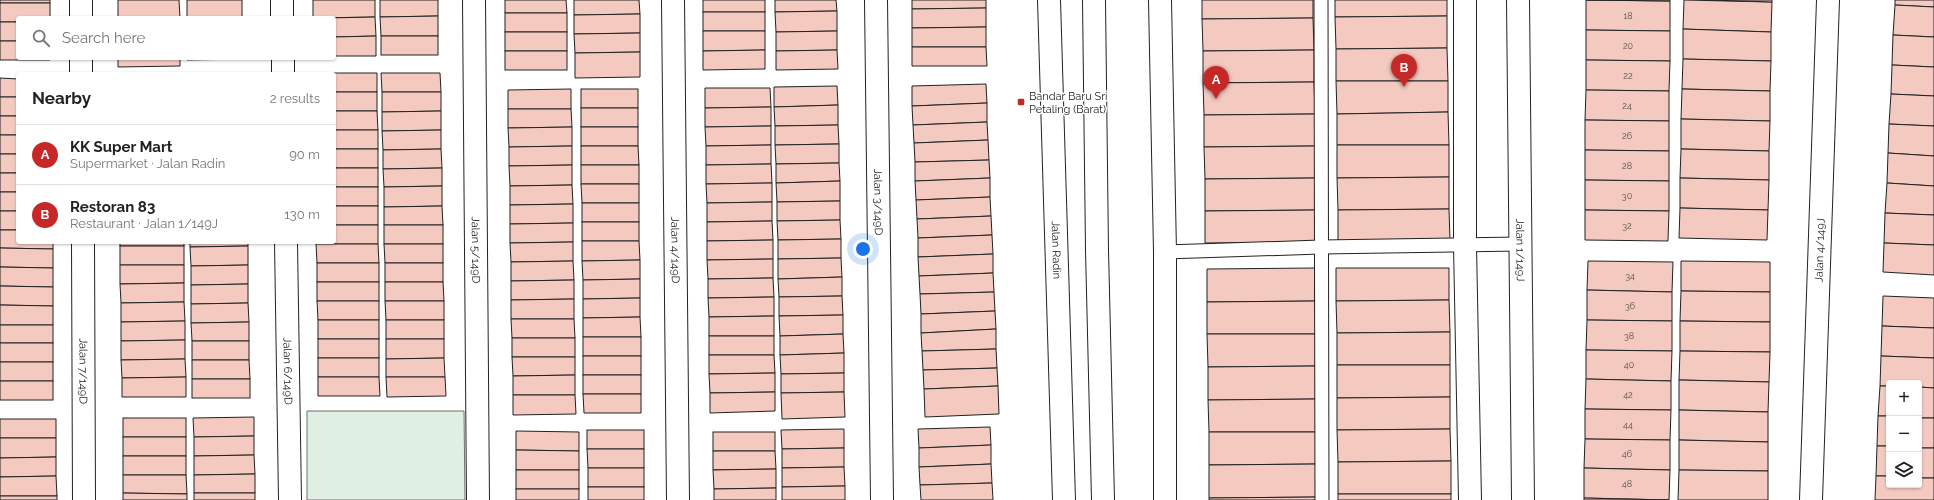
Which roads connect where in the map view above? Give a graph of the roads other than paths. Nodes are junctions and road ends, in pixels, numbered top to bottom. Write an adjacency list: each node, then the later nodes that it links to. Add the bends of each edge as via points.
1 (81, 0): 13 (street)
2 (282, 0): 14 (street)
3 (474, 0): 27 (street, Jalan 5/149D)
4 (673, 0): 28 (street, Jalan 4/149D)
5 (876, 0): 29 (street, Jalan 3/149D)
6 (1049, 0): 30 (street, Jalan Radin)
7 (1094, 0): 31 (street)
8 (1160, 0): 24 (street)
9 (1321, 0): 23 (lane)
10 (1465, 0): 22 (street)
11 (1518, 0): 21 (street, Jalan 1/149J)
12 (1828, 0): 36 (street, Jalan 4/149J)
13 (81, 16)
14 (282, 16)
15 (81, 60): 17 (street)
16 (283, 60): 18 (street)
17 (81, 72)
18 (283, 72)
19 (82, 244): 25 (street, Jalan 7/149D)
20 (286, 244): 26 (street, Jalan 6/149D)
21 (1520, 244): 22 (lane); 35 (street, Jalan 1/149J)
22 (1465, 246): 23 (lane); 34 (street)
23 (1321, 247): 24 (lane); 33 (lane)
24 (1165, 252): 32 (street)
25 (84, 500)
26 (290, 500)
27 (478, 500)
28 (678, 500)
29 (882, 500)
30 (1064, 500)
31 (1103, 500)
32 (1166, 500)
33 (1322, 500)
34 (1470, 500)
35 (1523, 500)
36 (1811, 500)

